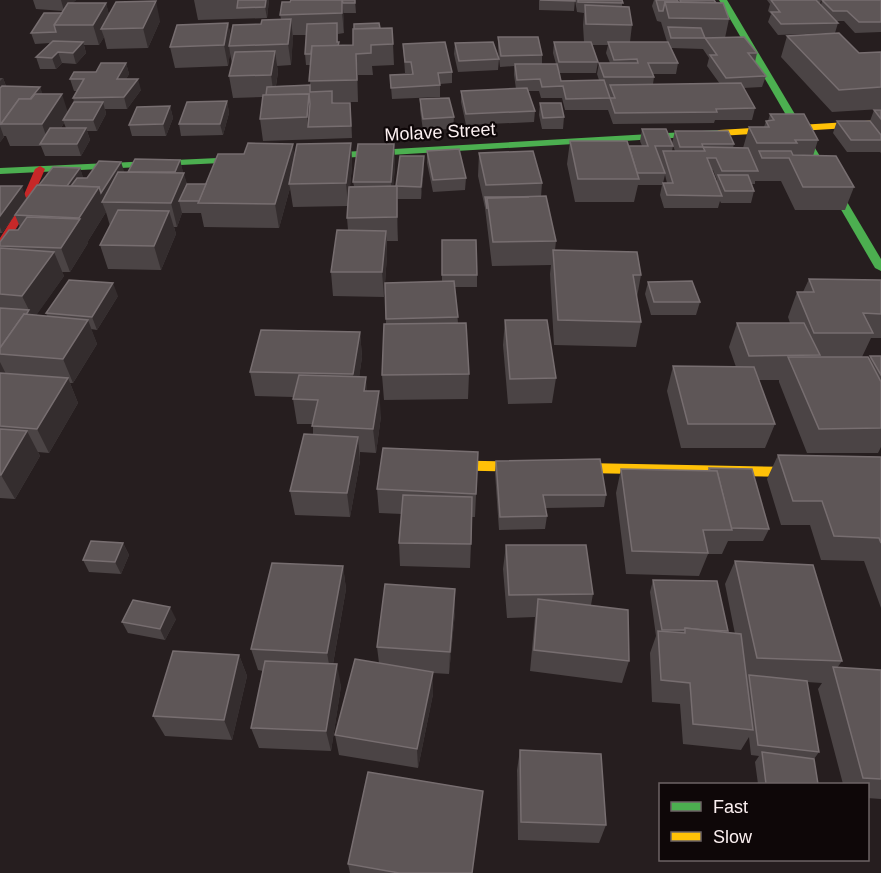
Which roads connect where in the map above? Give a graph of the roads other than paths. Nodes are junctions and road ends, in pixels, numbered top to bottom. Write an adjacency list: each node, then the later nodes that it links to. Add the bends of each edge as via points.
1 (723, 0): 3 (street)
2 (881, 123): 3 (street, Molave Street)
3 (799, 128): 4 (street, Molave Street); 7 (street)
4 (40, 169): 5 (street, Molave Street); 6 (street, via 22,211)
5 (0, 171)
6 (0, 246)
7 (881, 268)
8 (417, 464): 9 (street)
9 (881, 474)

